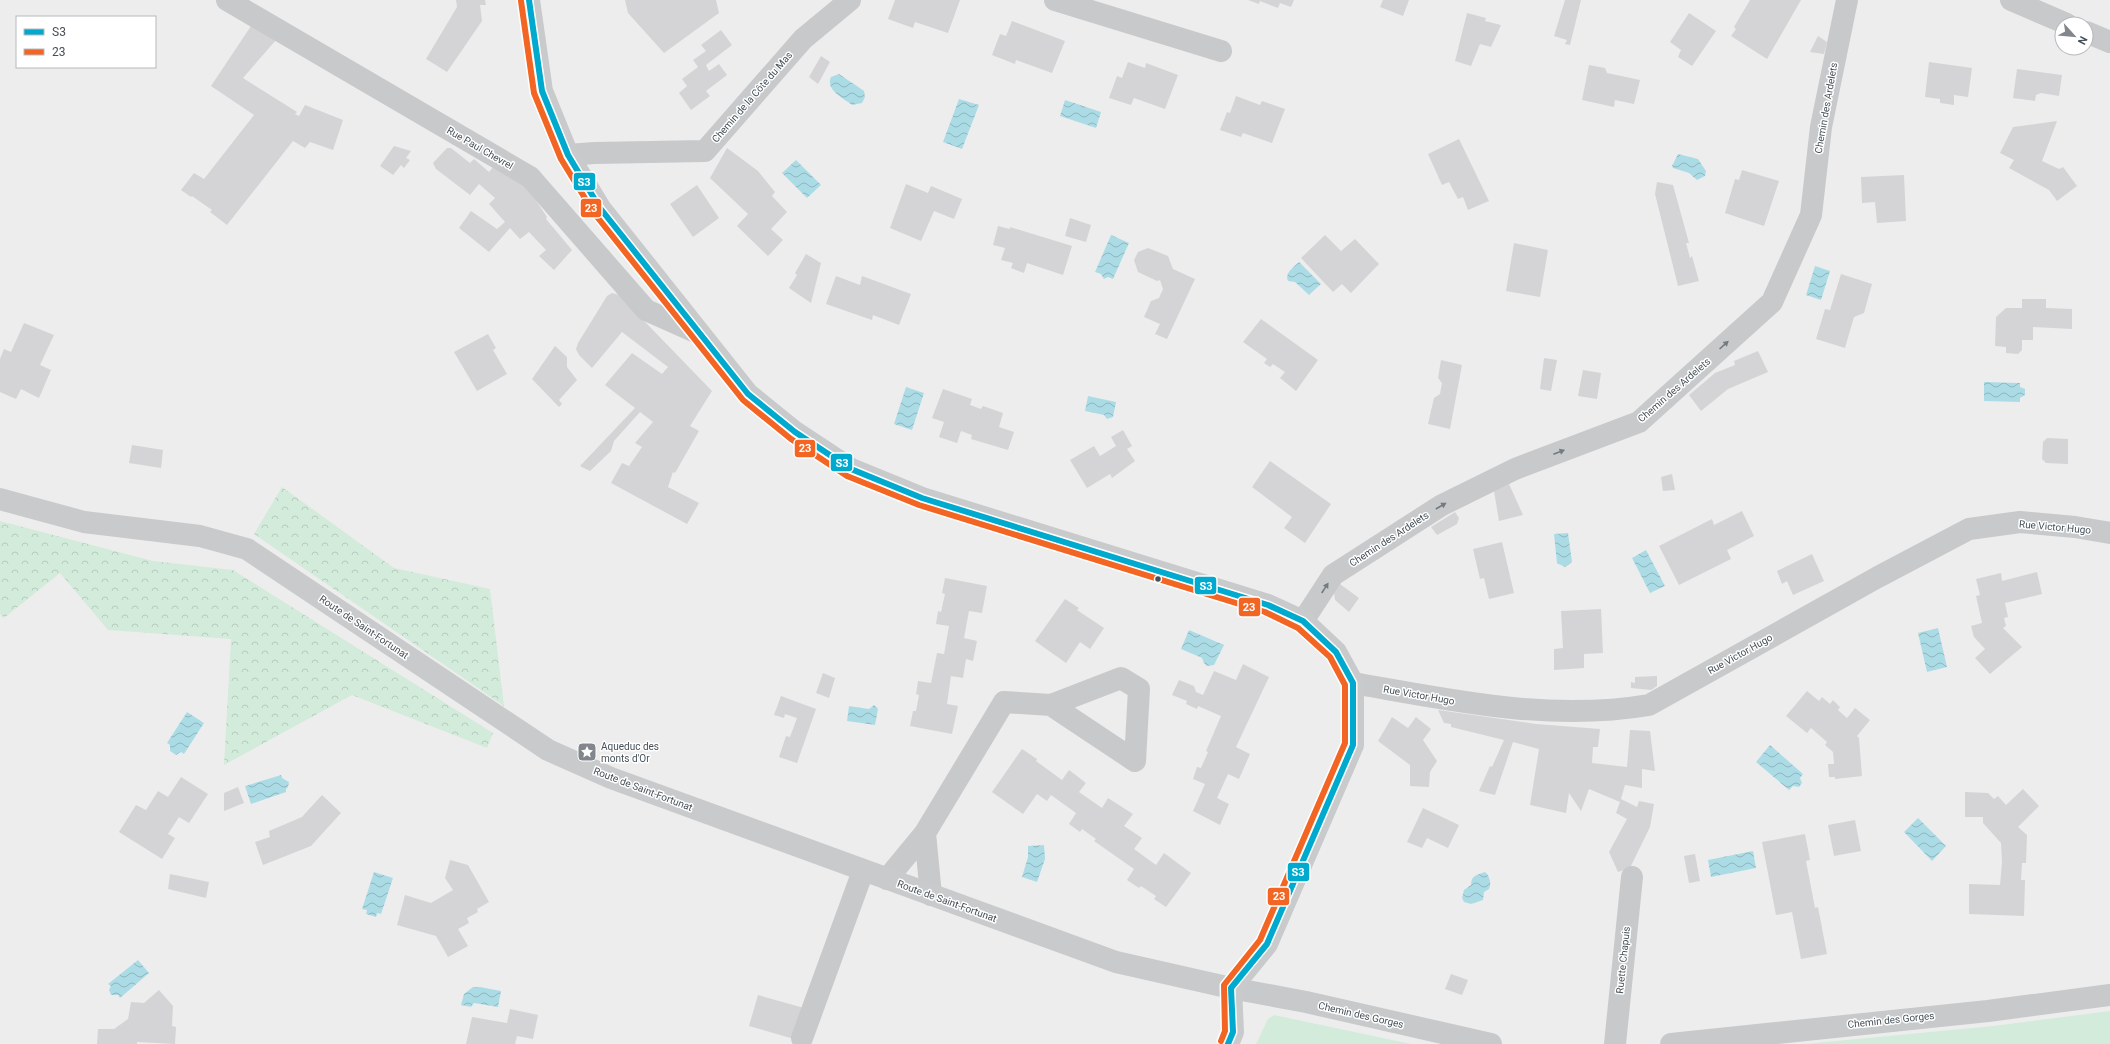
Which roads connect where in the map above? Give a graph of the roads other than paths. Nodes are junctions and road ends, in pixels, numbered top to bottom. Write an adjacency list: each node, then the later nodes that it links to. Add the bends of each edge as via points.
1 (227, 0): 12 (street, Rue Paul Chevrel, via 530,177 646,310)
2 (529, 0): 11 (street, via 542,91)
3 (850, 0): 11 (street, Chemin de la Côte du Mas, via 803,38 705,151)
4 (1055, 0): 10 (street)
5 (1847, 0): 15 (street, Chemin des Ardelets, one-way to 5, via 1333,575 1442,505 1514,469 1639,422 1772,302 1812,215 1821,127)
6 (2010, 0): 7 (street)
7 (2054, 19)
8 (2094, 35): 9 (street)
9 (2110, 42)
10 (1221, 51)
11 (568, 155): 12 (street, via 600,208)
12 (700, 334): 15 (street, via 748,394 795,432 851,469 922,498 1268,605)
13 (0, 499): 19 (street, Route de Saint-Fortunat, via 84,522 200,536 247,549 548,750 611,778)
14 (2110, 533): 16 (street, Rue Victor Hugo, via 2020,522 1969,529 1878,576 1649,705 1615,711 1560,712 1461,702)
15 (1303, 621): 16 (street, via 1336,652)
16 (1353, 683): 23 (street, via 1353,745 1267,944)
17 (1051, 705): 18 (street, via 1004,702)
18 (926, 833): 21 (street); 22 (street)
19 (863, 871): 21 (street, Route de Saint-Fortunat); 25 (street)
20 (1632, 877): 28 (street, Ruette Chapuis)
21 (887, 879): 22 (street, Route de Saint-Fortunat)
22 (931, 895): 23 (street, Route de Saint-Fortunat, via 1116,962)
23 (1231, 988): 26 (street, via 1233,1032); 27 (street, Chemin des Gorges, via 1306,1002)
24 (2110, 995): 29 (street, Chemin des Gorges, via 1988,1011)
25 (802, 1038)
26 (1228, 1044)
27 (1491, 1044)
28 (1615, 1044)
29 (1671, 1044)

